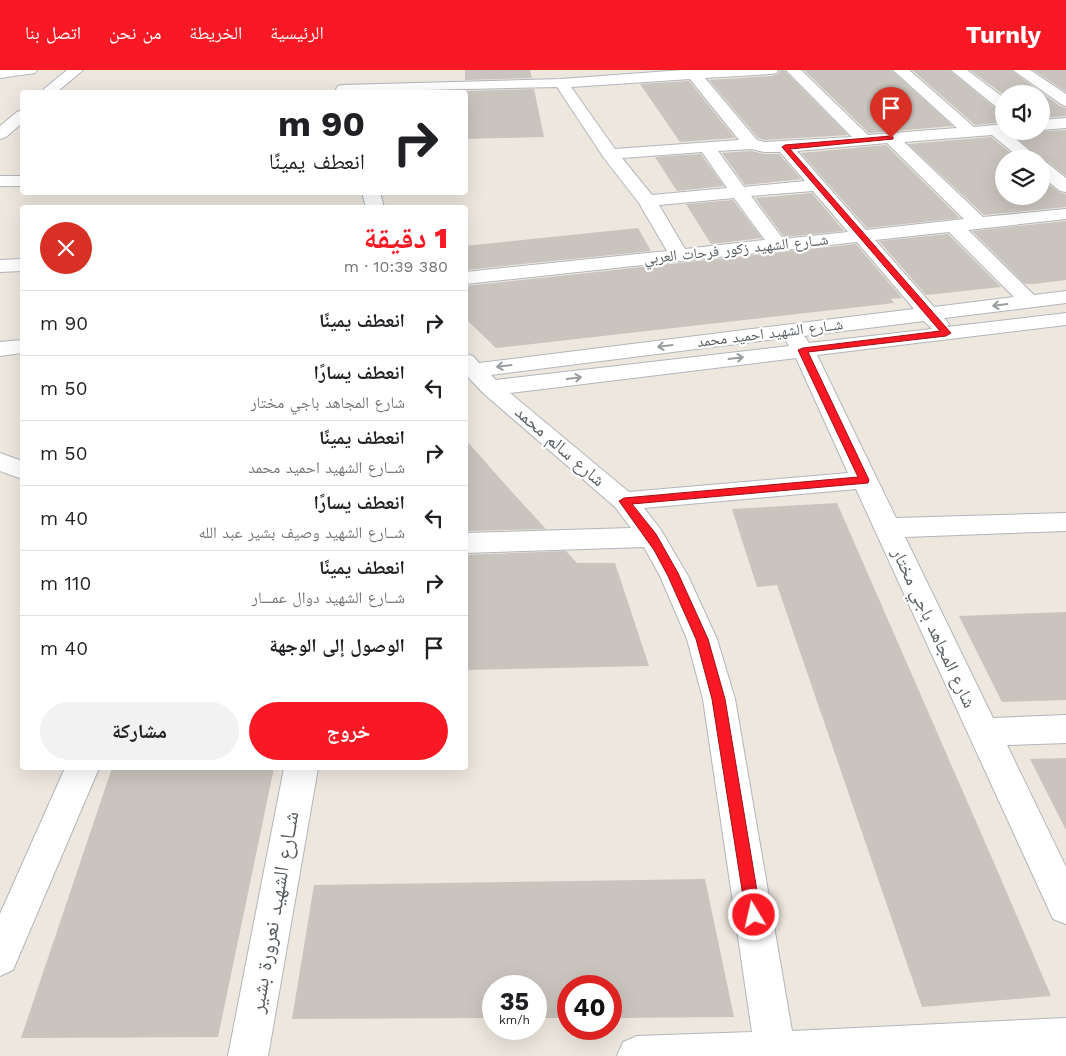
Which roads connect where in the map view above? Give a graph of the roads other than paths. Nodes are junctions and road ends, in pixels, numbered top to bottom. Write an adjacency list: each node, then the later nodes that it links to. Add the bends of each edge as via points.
1 (30, 70): 9 (street)
2 (76, 70): 12 (street)
3 (771, 70): 8 (street)
4 (793, 70): 25 (street)
5 (900, 70): 19 (street)
6 (958, 70): 13 (street)
7 (1020, 70): 14 (street)
8 (691, 72): 10 (street); 26 (street)
9 (0, 74)
10 (561, 83): 11 (street); 30 (street)
11 (341, 86)
12 (51, 90)
13 (995, 99)
14 (1066, 102)
15 (20, 117): 20 (street)
16 (1066, 123): 17 (street)
17 (1050, 124)
18 (995, 130): 19 (street)
19 (970, 132): 23 (street)
20 (0, 134)
21 (0, 138): 22 (street)
22 (20, 138)
23 (891, 138): 25 (street); 39 (street)
24 (1011, 140): 29 (street)
25 (865, 141): 28 (street)
26 (752, 144): 27 (street); 28 (street)
27 (706, 147): 30 (street); 36 (street)
28 (785, 147): 34 (street)
29 (1022, 150)
30 (610, 154): 37 (street)
31 (1050, 174): 35 (street)
32 (20, 180): 33 (street)
33 (0, 181)
34 (817, 185): 36 (street); 41 (street)
35 (1066, 187)
36 (740, 192): 37 (street); 42 (street)
37 (647, 201): 43 (street)
38 (1066, 214): 39 (street, شــارع الشهيد زكور فرحات العربي)
39 (978, 223): 40 (street, شــارع الشهيد زكور فرحات العربي)
40 (953, 225): 41 (street, شــارع الشهيد زكور فرحات العربي); 48 (street)
41 (860, 235): 42 (street, شــارع الشهيد زكور فرحات العربي); 49 (street)
42 (777, 244): 43 (street, شــارع الشهيد زكور فرحات العربي)
43 (679, 254): 46 (street, شــارع الشهيد زكور فرحات العربي)
44 (20, 265): 45 (street)
45 (0, 266)
46 (468, 278)
47 (1066, 297): 48 (street, شــارع الشهيد احميد محمد)
48 (1029, 301): 49 (street, شــارع الشهيد احميد محمد, one-way to 49)
49 (929, 313): 51 (street); 52 (street, شــارع الشهيد احميد محمد)
50 (1066, 319): 51 (street, شــارع الشهيد احميد محمد)
51 (946, 333): 52 (street, شــارع الشهيد احميد محمد)
52 (796, 341): 55 (street, شــارع الشهيد احميد محمد); 58 (street, شارع المجاهد باجي مختار)
53 (20, 347): 54 (street)
54 (0, 348)
55 (477, 373): 59 (street, شارع سالم محمد)
56 (0, 461): 57 (street)
57 (20, 470)
58 (864, 480): 59 (street); 61 (street, شارع المجاهد باجي مختار)
59 (624, 501): 62 (street, شارع سالم محمد)
60 (1066, 522): 61 (street)
61 (887, 528): 65 (street, شارع المجاهد باجي مختار)
62 (652, 537): 63 (street); 71 (street, شارع سالم محمد, via 674,576 702,639 719,699)
63 (468, 542)
64 (1066, 729): 65 (street)
65 (983, 732): 68 (street, شارع المجاهد باجي مختار)
66 (81, 770): 69 (street)
67 (301, 770): 72 (street, شــارع الشهيد نعرورة بشير)
68 (1066, 906)
69 (0, 957)
70 (1066, 1038): 71 (street)
71 (776, 1054): 73 (street)
72 (248, 1056)
73 (637, 1056)

